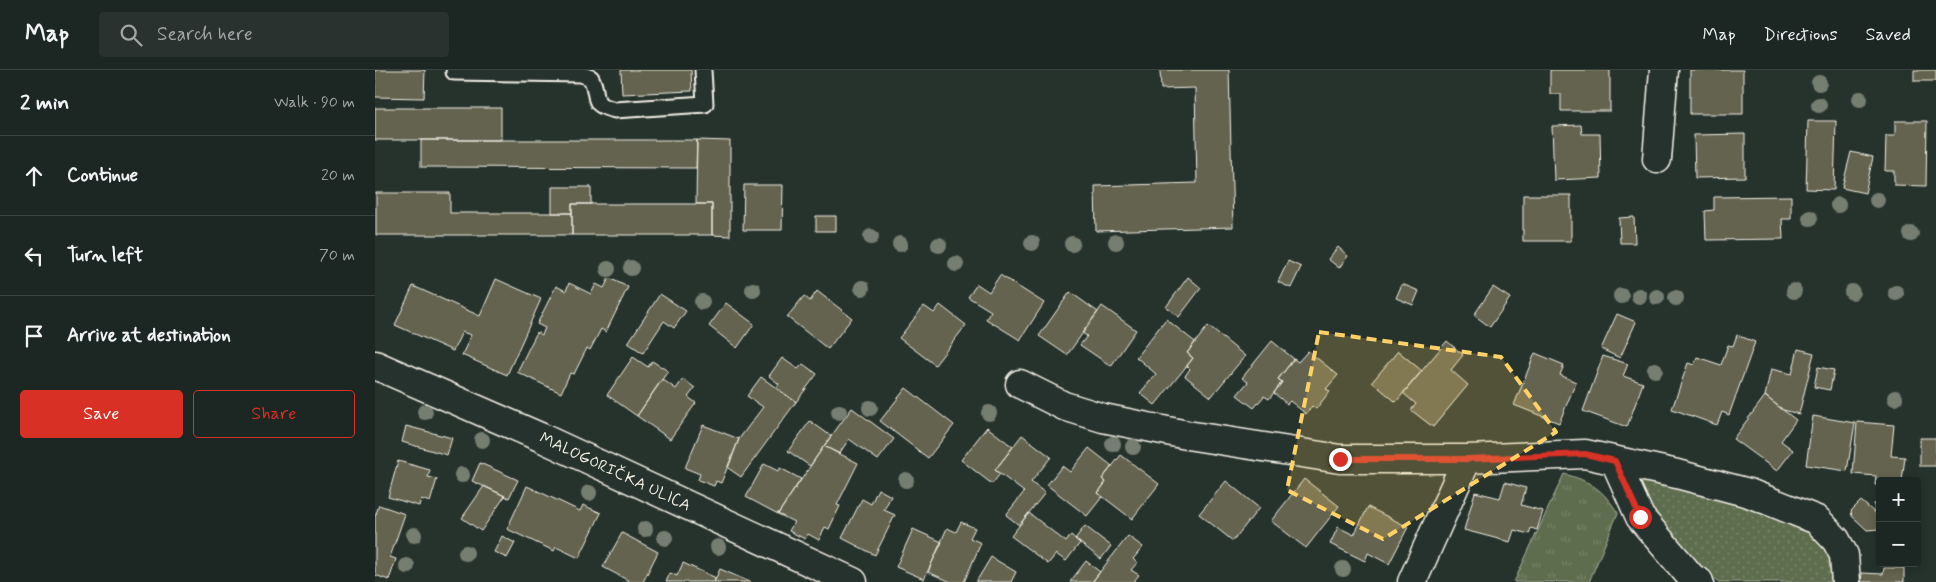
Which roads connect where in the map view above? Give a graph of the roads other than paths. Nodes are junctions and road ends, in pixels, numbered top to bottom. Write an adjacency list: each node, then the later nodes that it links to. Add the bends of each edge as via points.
1 (703, 70): 3 (lane, via 705,104 615,110 597,103 591,78 581,74)
2 (1664, 70): 4 (street)
3 (454, 72)
4 (1657, 159)
5 (375, 365): 9 (street, MALOGORIČKA ULICA, via 540,437)
6 (1020, 384): 7 (street, via 1064,406 1095,416 1187,435 1340,459)
7 (1467, 459): 8 (street, via 1585,454); 10 (street)
8 (1615, 461): 11 (street, via 1640,517 1691,578); 12 (street, via 1749,493 1817,520 1836,540 1844,555)
9 (853, 582)
10 (1412, 582)
11 (1699, 582)
12 (1846, 582)

